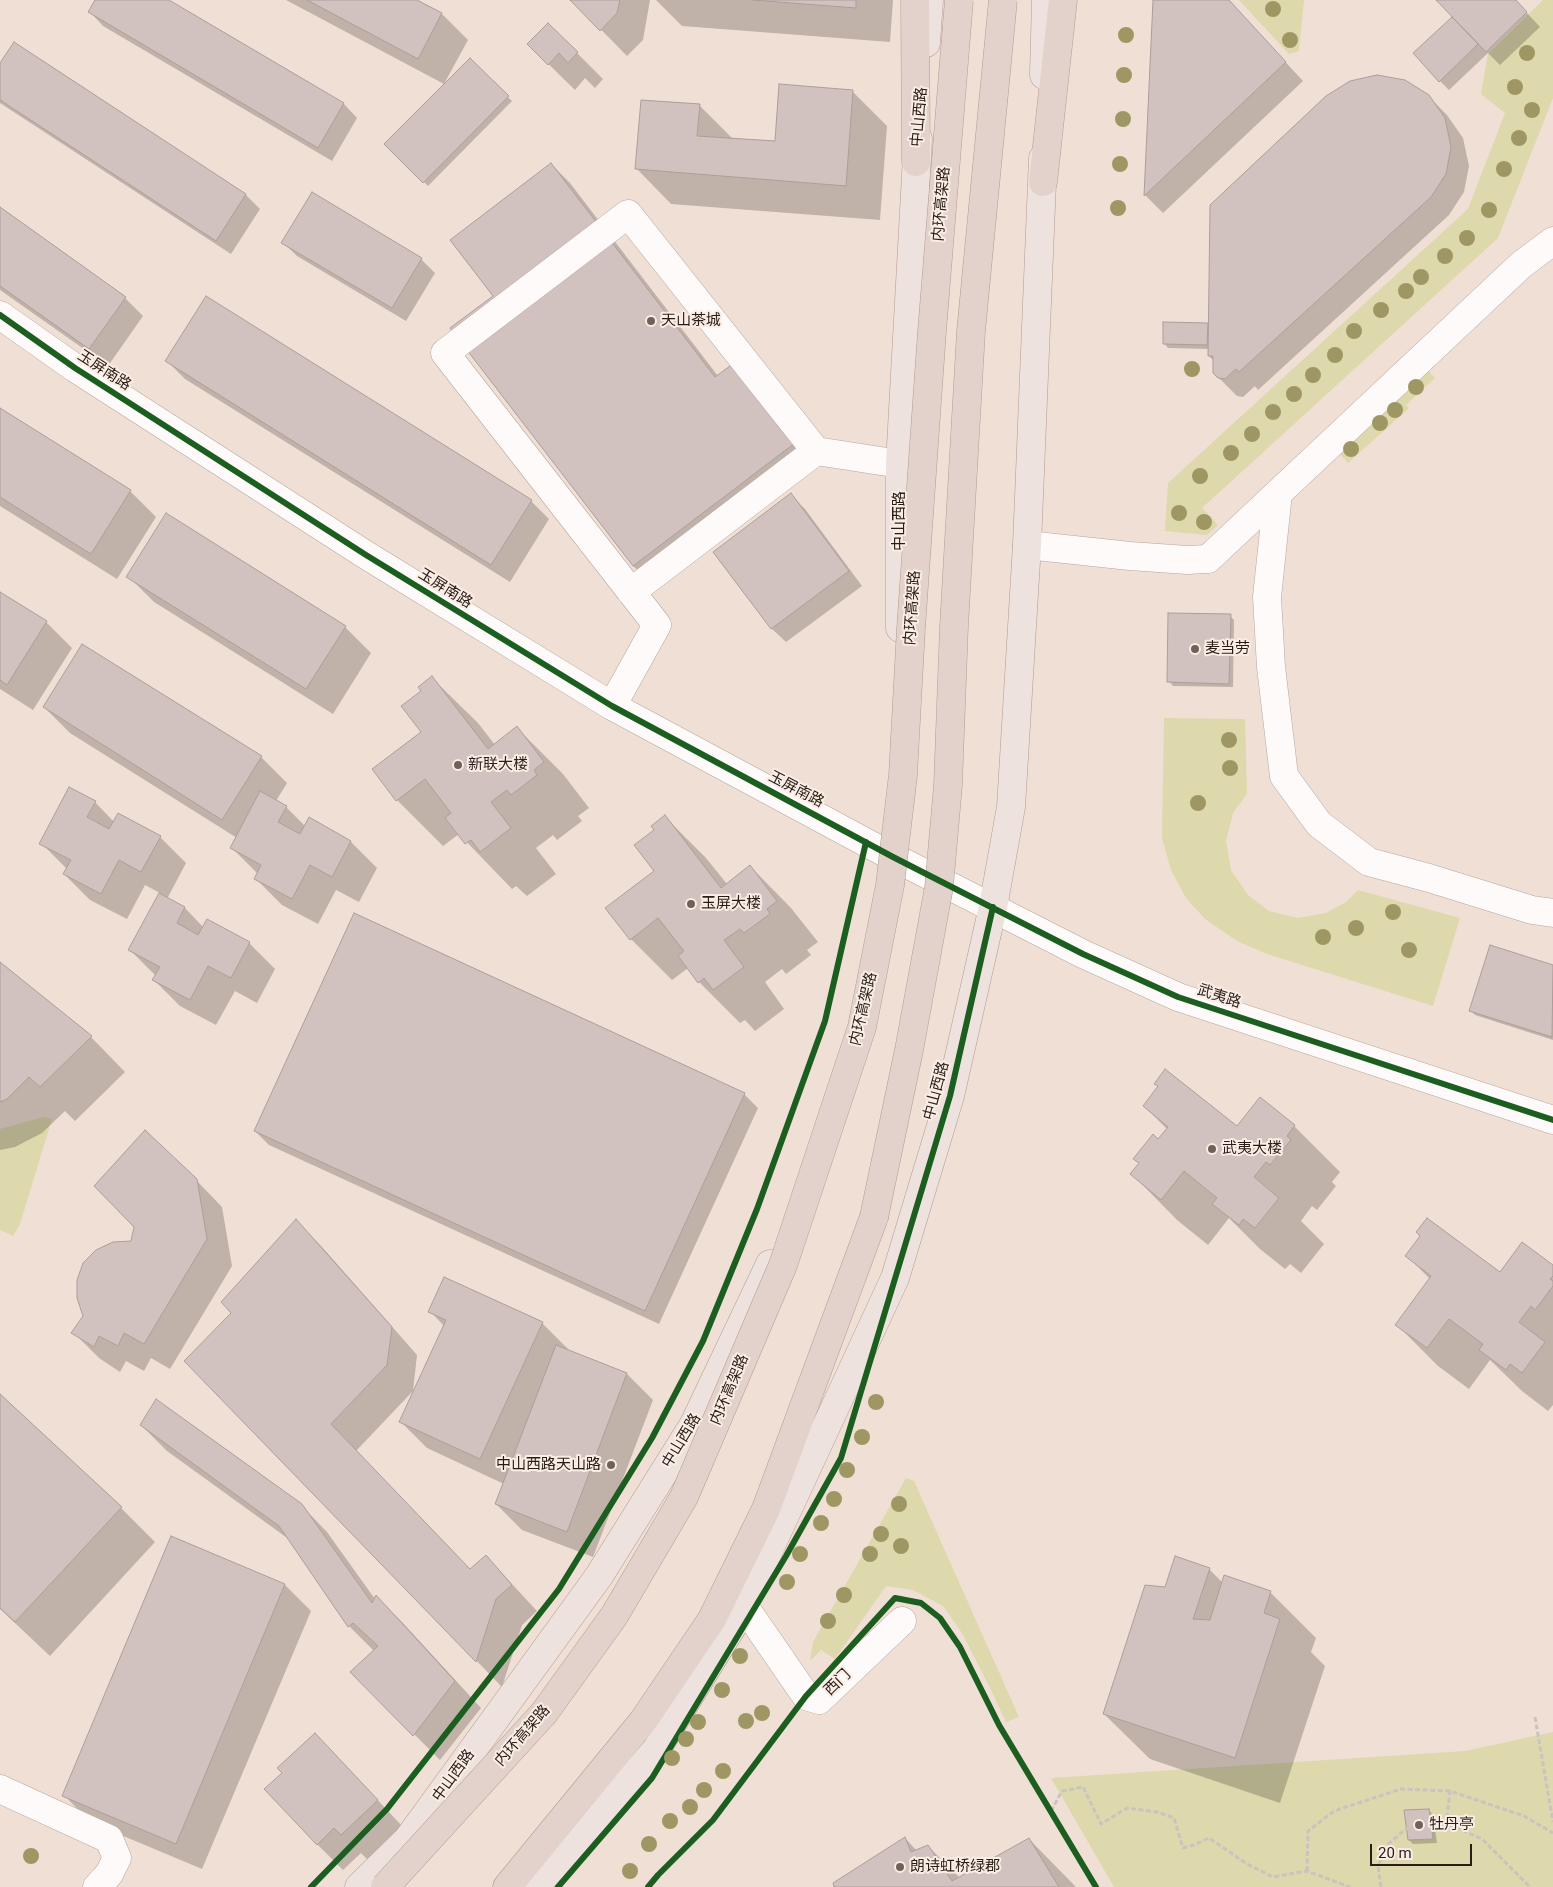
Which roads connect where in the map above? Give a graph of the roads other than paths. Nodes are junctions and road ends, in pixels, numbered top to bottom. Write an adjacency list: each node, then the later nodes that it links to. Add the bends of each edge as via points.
1 (915, 0): 7 (highway)
2 (929, 0): 7 (main road, 中山西路)
3 (959, 0): 26 (highway, 内环高架路, bridge, via 932,331 903,776 890,885 862,1027 784,1265 684,1497 614,1616 544,1714)
4 (1003, 0): 27 (highway, bridge, via 971,331 948,785 938,888 874,1217 766,1510 712,1619 643,1721)
5 (1046, 0): 8 (main road, 中山西路)
6 (1063, 0): 8 (highway)
7 (916, 162): 12 (main road, 中山西路)
8 (1042, 182): 14 (main road, 中山西路)
9 (1553, 241): 13 (street, via 1521,265)
10 (0, 315): 16 (street, 玉屏南路, via 75,368 366,555)
11 (816, 451): 12 (street); 15 (street); 15 (street, via 628,214 445,353)
12 (900, 464): 17 (main road, 中山西路, via 900,774)
13 (1278, 493): 14 (street, via 1208,559); 19 (street, via 1267,597 1271,667 1284,776 1318,824 1369,862 1532,910)
14 (1027, 545): 18 (main road, 中山西路, via 1011,808)
15 (631, 592): 16 (street, via 657,624)
16 (612, 706): 17 (street, 玉屏南路)
17 (894, 857): 18 (street, 武夷路); 25 (main road, 中山西路, via 847,1041 776,1251 694,1424 593,1584 408,1839)
18 (993, 907): 20 (street, 武夷路, via 1083,954 1178,997); 21 (main road, 中山西路, via 950,1096 895,1278)
19 (1553, 913)
20 (1553, 1120)
21 (744, 1606): 22 (street, 西门, via 806,1696 820,1700); 28 (main road, 中山西路, via 656,1750)
22 (902, 1621)
23 (0, 1789): 24 (street, via 109,1839 116,1858 110,1874)
24 (97, 1887)
25 (359, 1887)
26 (386, 1887)
27 (507, 1887)
28 (535, 1887)

